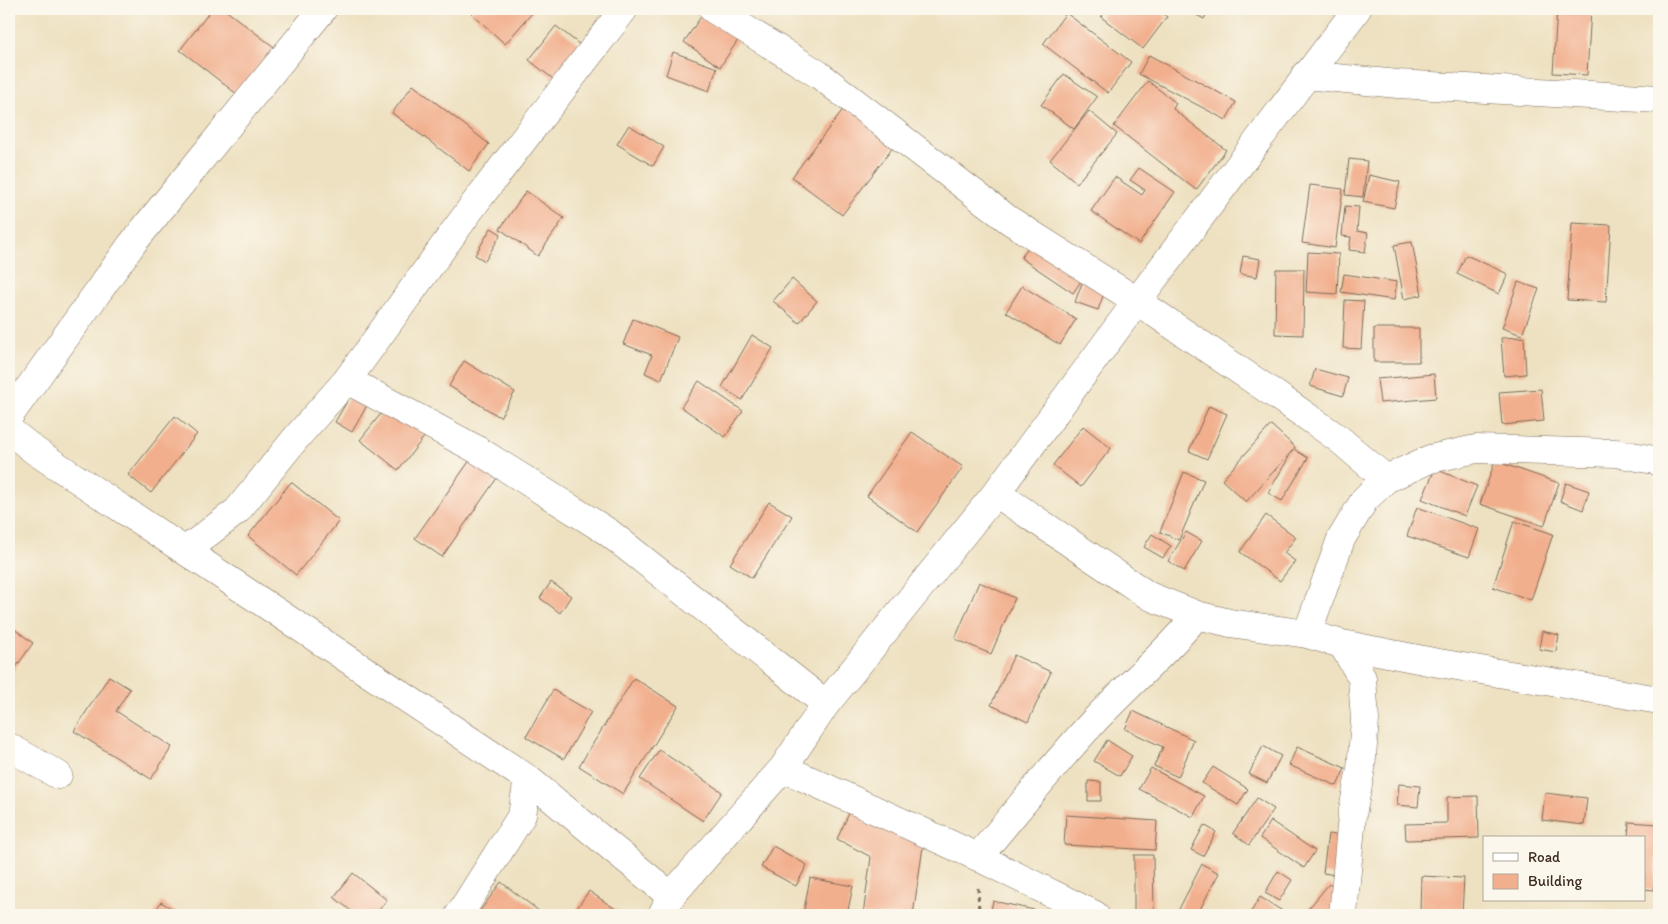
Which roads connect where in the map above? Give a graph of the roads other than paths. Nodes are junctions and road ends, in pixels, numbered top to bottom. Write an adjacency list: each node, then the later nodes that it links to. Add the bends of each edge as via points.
1 (323, 9): 9 (street, via 132,244)
2 (624, 9): 8 (street, via 475,203)
3 (713, 9): 7 (street, via 818,74 1009,220)
4 (1357, 9): 5 (street)
5 (1305, 75): 6 (street, via 1398,84); 7 (street)
6 (1659, 98)
7 (1136, 301): 12 (street, via 1323,428); 13 (street)
8 (347, 380): 14 (street, via 237,512); 19 (street, via 476,448 608,532)
9 (9, 416)
10 (9, 430): 14 (street, via 35,451)
11 (1659, 461): 12 (street, via 1616,452 1476,449 1430,459)
12 (1386, 479): 16 (street, via 1365,499 1340,539)
13 (996, 493): 15 (street, via 1149,596); 19 (street)
14 (186, 550): 23 (street)
15 (1197, 615): 16 (street); 24 (street, via 1078,738)
16 (1307, 634): 17 (street)
17 (1342, 644): 18 (street); 28 (street, via 1362,678 1365,720)
18 (1659, 700)
19 (826, 704): 21 (street)
20 (9, 748): 22 (street)
21 (783, 768): 24 (street); 25 (street)
22 (58, 775)
23 (528, 779): 25 (street); 26 (street, via 522,815)
24 (978, 857): 27 (street)
25 (666, 906)
26 (459, 915)
27 (1095, 915)
28 (1343, 915)

